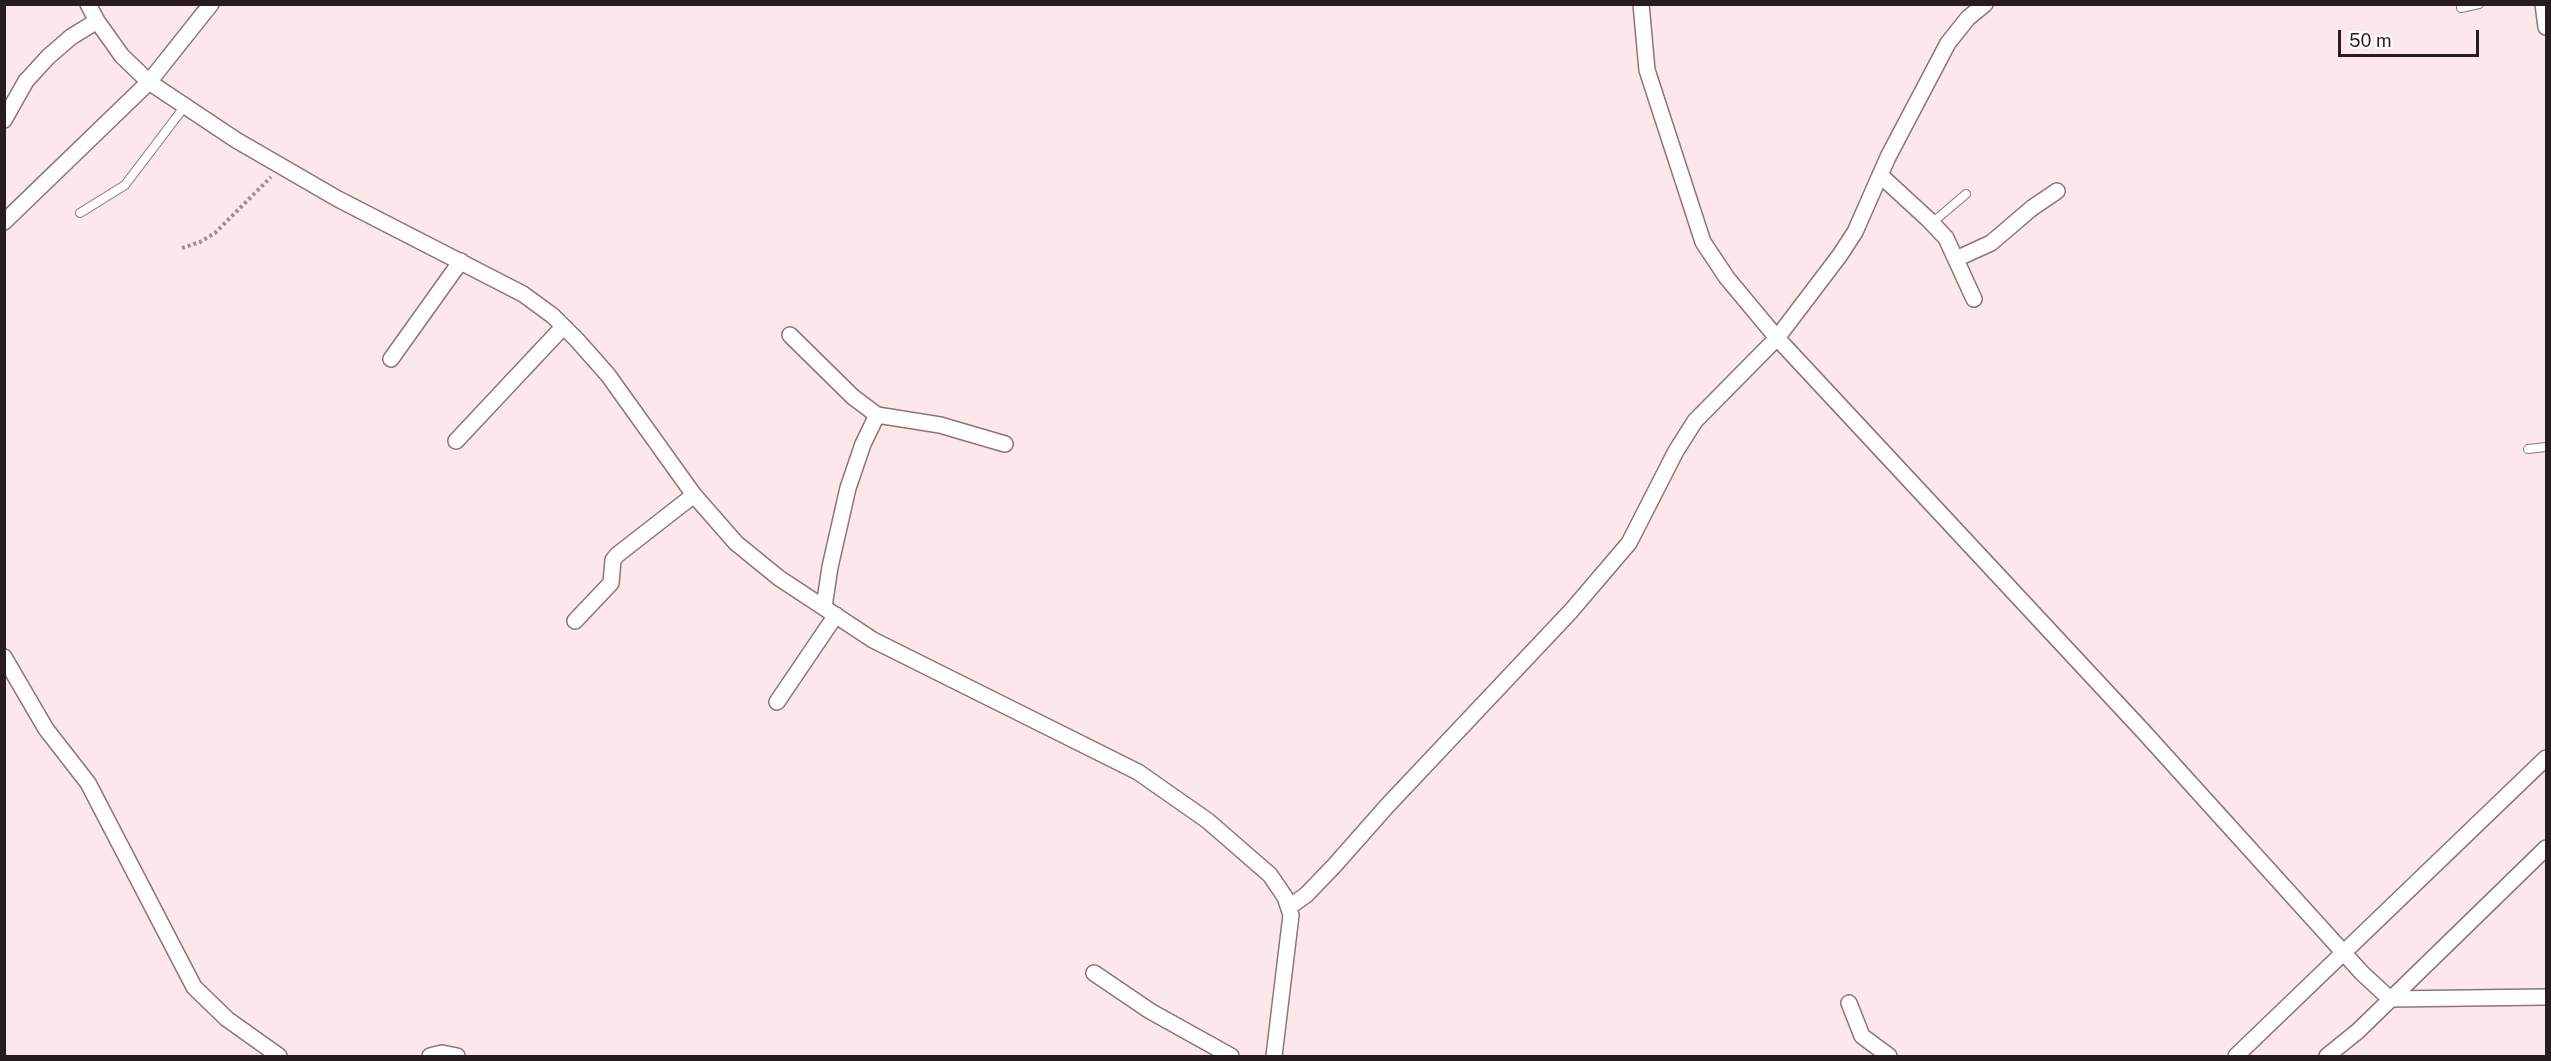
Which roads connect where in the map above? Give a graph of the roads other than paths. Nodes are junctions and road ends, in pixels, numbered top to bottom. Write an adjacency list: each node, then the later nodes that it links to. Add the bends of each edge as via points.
1 (88, 4): 7 (street)
2 (211, 4): 8 (street)
3 (1641, 4): 22 (street, via 1647,70 1703,242)
4 (1985, 4): 11 (street, via 1948,43)
5 (2479, 4): 6 (lane)
6 (2461, 8)
7 (98, 21): 8 (street, via 122,56); 10 (street, via 48,57 27,81)
8 (149, 82): 9 (street); 15 (street)
9 (185, 106): 14 (lane, via 124,185); 18 (street, via 280,168)
10 (4, 120)
11 (1880, 175): 16 (street); 22 (street, via 1855,232)
12 (2057, 191): 17 (street, via 1991,243)
13 (1966, 194): 16 (lane)
14 (81, 213)
15 (4, 222)
16 (1932, 223): 17 (street, via 1946,238)
17 (1956, 259): 19 (street)
18 (461, 261): 20 (street, via 523,294); 23 (street)
19 (1974, 299)
20 (564, 327): 25 (street); 29 (street, via 608,375)
21 (790, 335): 24 (street)
22 (1777, 338): 36 (street, via 1695,421 1629,543 1571,611 1320,881); 37 (street)
23 (391, 359)
24 (877, 415): 26 (street, via 940,425); 30 (street, via 848,488 832,558)
25 (456, 441)
26 (1005, 444)
27 (2547, 447): 28 (lane)
28 (2528, 450)
29 (694, 495): 30 (street, via 736,543 779,578); 31 (street, via 617,555 611,583)
30 (830, 611): 33 (street); 36 (street, via 873,640 1138,772 1174,795 1246,852 1275,881)
31 (575, 621)
32 (4, 657): 42 (street, via 46,729 88,783 194,987 227,1019)
33 (777, 702)
34 (2547, 758): 37 (street)
35 (2547, 848): 39 (street)
36 (1289, 907): 46 (street, via 1290,931)
37 (2344, 953): 39 (street); 48 (street)
38 (1094, 973): 45 (street, via 1150,1011)
39 (2386, 995): 40 (street); 49 (street, via 2358,1031)
40 (2547, 997)
41 (1849, 1003): 47 (street, via 1862,1036)
42 (279, 1056)
43 (430, 1056): 44 (street)
44 (457, 1056)
45 (1231, 1056)
46 (1274, 1056)
47 (1888, 1056)
48 (2236, 1056)
49 (2327, 1056)

